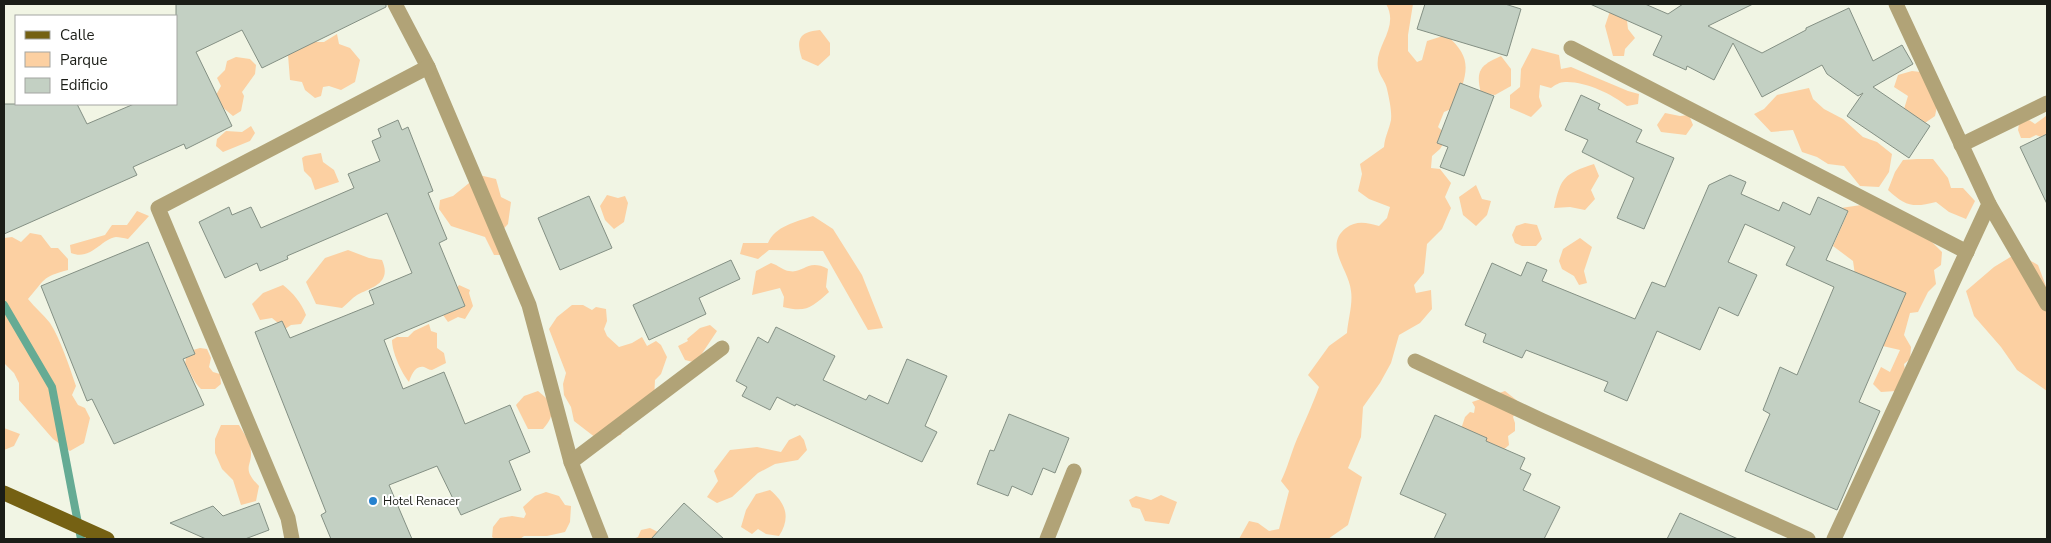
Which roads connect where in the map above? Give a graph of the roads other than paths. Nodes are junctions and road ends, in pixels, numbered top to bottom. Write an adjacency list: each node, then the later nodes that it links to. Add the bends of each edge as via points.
1 (395, 4): 4 (street)
2 (1896, 4): 6 (street)
3 (1571, 48): 8 (street)
4 (428, 67): 12 (street, via 529,305); 16 (street, via 158,208 288,518)
5 (2047, 103): 6 (street)
6 (1961, 145): 7 (street)
7 (1989, 204): 8 (street); 9 (street)
8 (1966, 252): 20 (street)
9 (2047, 304)
10 (722, 348): 12 (street)
11 (1416, 361): 19 (street)
12 (571, 462): 17 (street)
13 (1074, 471): 18 (street)
14 (4, 493): 15 (main road)
15 (102, 537)
16 (292, 539)
17 (601, 539)
18 (1047, 539)
19 (1808, 539)
20 (1834, 539)

